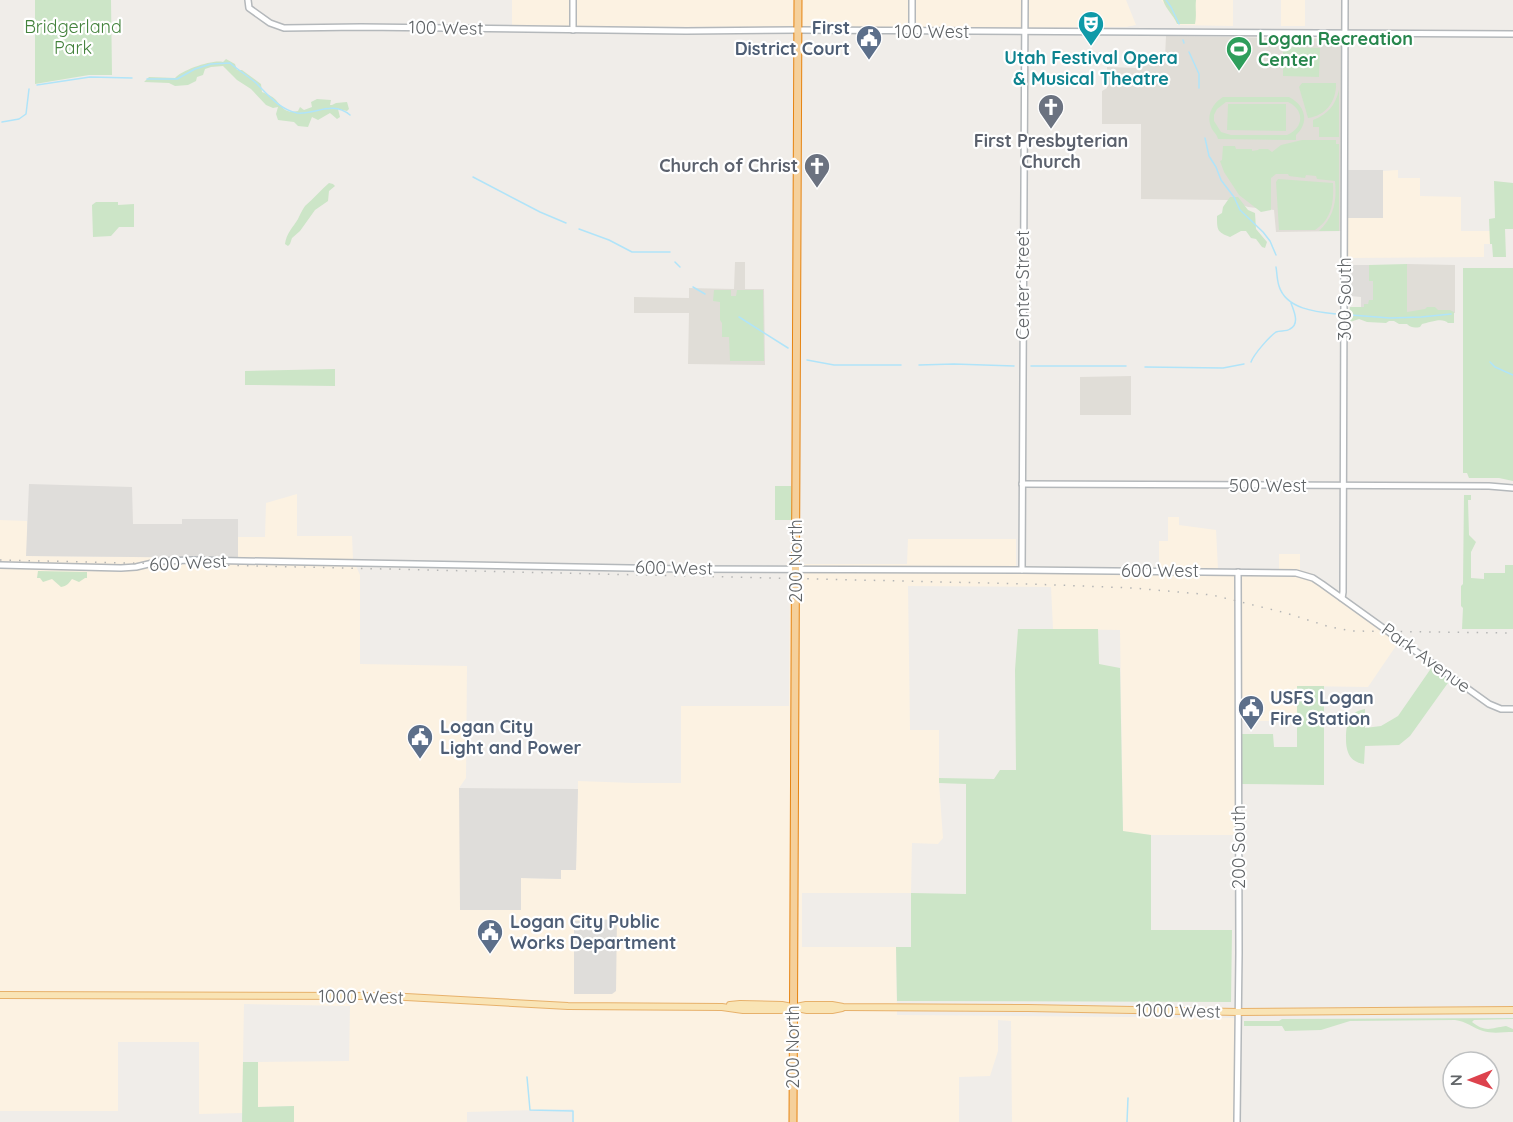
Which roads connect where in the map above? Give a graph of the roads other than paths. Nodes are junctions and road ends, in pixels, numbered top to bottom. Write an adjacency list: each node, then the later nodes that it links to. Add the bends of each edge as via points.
1 (248, 0): 7 (street, 100 West, via 249,8 284,28)
2 (573, 0): 7 (street)
3 (798, 0): 8 (highway, 200 North)
4 (912, 0): 9 (street)
5 (1025, 0): 10 (street, Center Street)
6 (1346, 0): 11 (street, 300 South)
7 (573, 30): 8 (street, 100 West)
8 (798, 30): 9 (street, 100 West); 17 (highway, 200 North)
9 (912, 32): 10 (street, 100 West)
10 (1025, 32): 11 (street, 100 West); 13 (street, Center Street)
11 (1345, 33): 12 (street, 100 West); 14 (street, 300 South)
12 (1513, 34)
13 (1022, 484): 14 (street, 500 West); 18 (street, Center Street)
14 (1344, 486): 15 (street, 500 West); 20 (street, 300 South)
15 (1513, 488)
16 (0, 565): 17 (street, 600 West, via 121,568 194,560)
17 (796, 569): 18 (street, 600 West); 23 (highway, 200 North)
18 (1022, 570): 19 (street, 600 West)
19 (1238, 572): 20 (street, 600 West, via 1303,574); 25 (street, 200 South)
20 (1342, 598): 21 (street, Park Avenue, via 1489,704)
21 (1513, 709)
22 (0, 995): 23 (main road, 1000 West, via 388,996 568,1006 743,1010)
23 (793, 1007): 25 (main road, 1000 West); 26 (highway, 200 North)
24 (1513, 1010): 25 (main road, 1000 West)
25 (1238, 1012): 27 (street, 200 South)
26 (793, 1122)
27 (1237, 1122)

